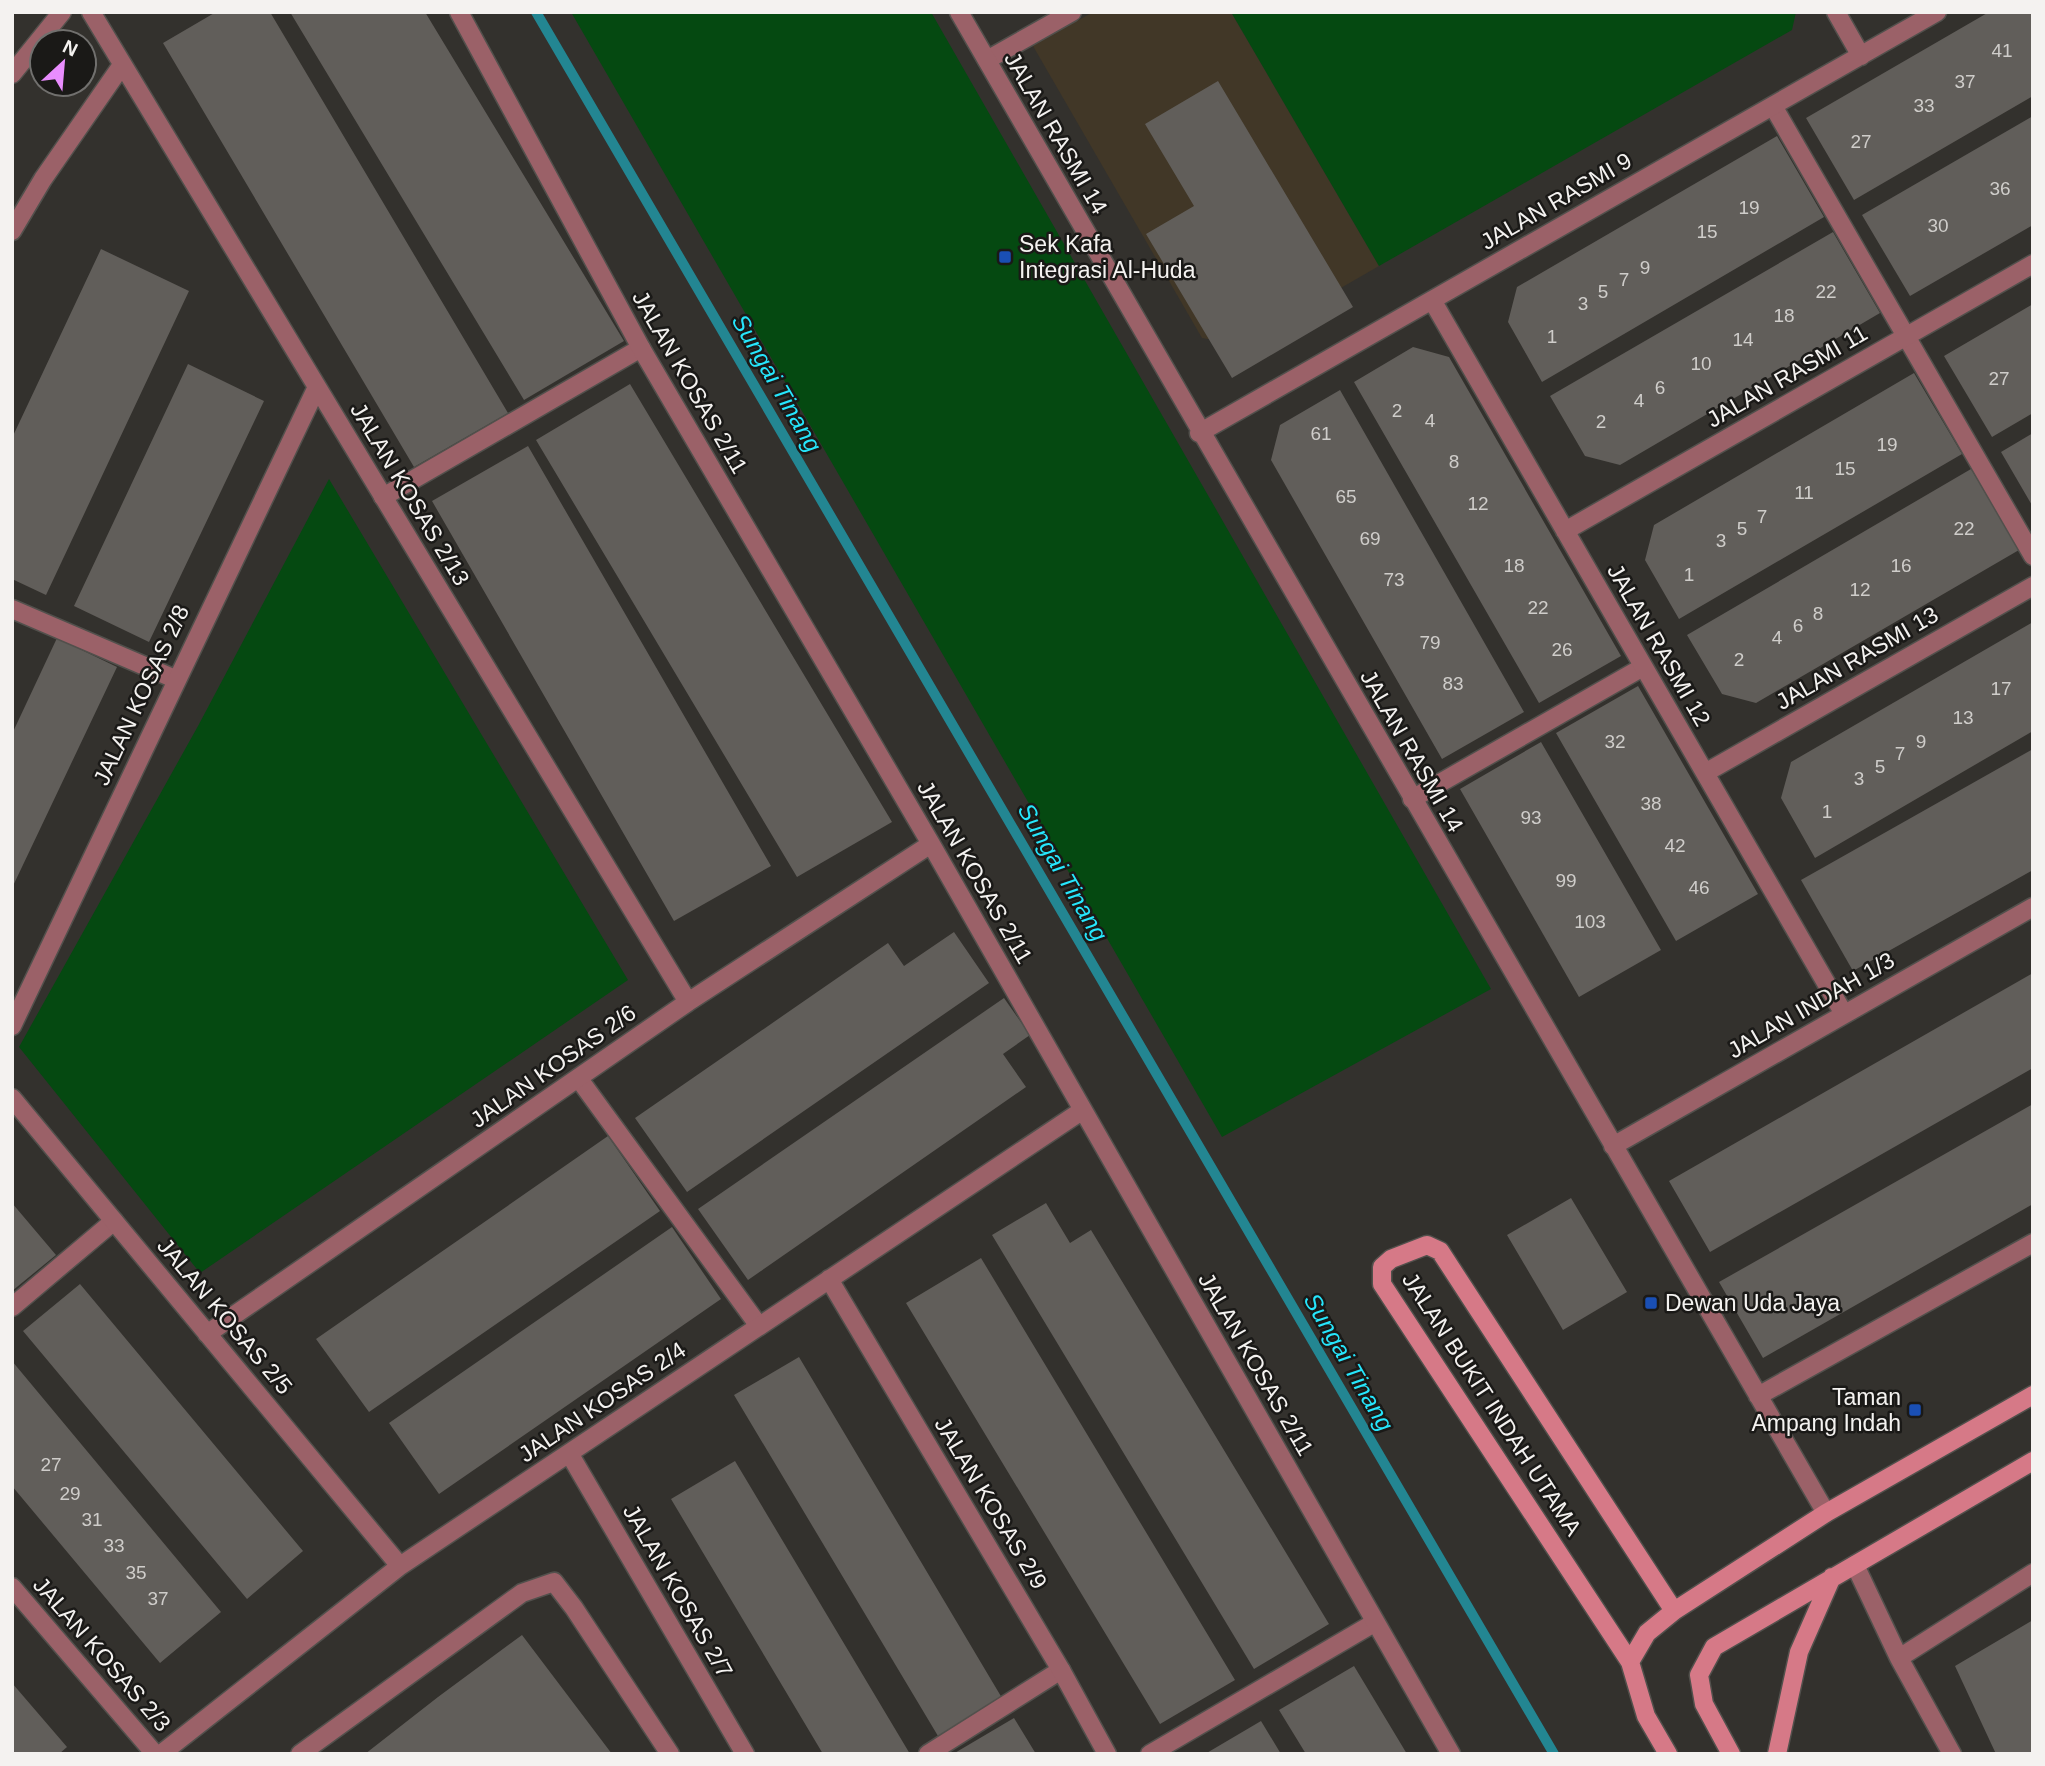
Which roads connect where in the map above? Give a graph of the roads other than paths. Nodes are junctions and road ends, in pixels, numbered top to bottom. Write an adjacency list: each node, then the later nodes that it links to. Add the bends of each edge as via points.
1 (62, 12): 11 (street)
2 (91, 12): 10 (street, JALAN KOSAS 2/13)
3 (459, 12): 17 (street, JALAN KOSAS 2/11)
4 (959, 12): 9 (street, JALAN RASMI 14)
5 (1072, 12): 9 (street)
6 (1836, 12): 8 (street)
7 (1937, 12): 8 (street, JALAN RASMI 9)
8 (1861, 56): 12 (street, JALAN RASMI 9)
9 (987, 60): 19 (street, JALAN RASMI 14)
10 (122, 65): 13 (street); 18 (street, JALAN KOSAS 2/13)
11 (12, 74)
12 (1773, 106): 15 (street, JALAN RASMI 9); 16 (street)
13 (12, 231)
14 (2033, 264): 16 (street, JALAN RASMI 11)
15 (1432, 300): 19 (street, JALAN RASMI 9); 21 (street, JALAN RASMI 12)
16 (1906, 337): 21 (street, JALAN RASMI 11); 22 (street)
17 (641, 348): 20 (street); 29 (street, JALAN KOSAS 2/11)
18 (317, 387): 20 (street, JALAN KOSAS 2/13); 26 (street, JALAN KOSAS 2/8)
19 (1199, 433): 28 (street, JALAN RASMI 14)
20 (383, 497): 31 (street, JALAN KOSAS 2/13)
21 (1565, 531): 25 (street, JALAN RASMI 12)
22 (2033, 556)
23 (2033, 586): 27 (street, JALAN RASMI 13)
24 (12, 609): 26 (street)
25 (1643, 667): 27 (street, JALAN RASMI 12); 28 (street)
26 (175, 679): 33 (street, JALAN KOSAS 2/8)
27 (1705, 773): 32 (street, JALAN RASMI 12)
28 (1412, 799): 37 (street, JALAN RASMI 14)
29 (931, 844): 31 (street, JALAN KOSAS 2/6); 36 (street, JALAN KOSAS 2/11)
30 (2033, 907): 32 (street, JALAN INDAH 1/3)
31 (688, 1002): 34 (street, JALAN KOSAS 2/6)
32 (1844, 1014): 37 (street, JALAN INDAH 1/3)
33 (12, 1026)
34 (579, 1079): 42 (street); 43 (street, JALAN KOSAS 2/6)
35 (12, 1098): 38 (street, JALAN KOSAS 2/5)
36 (1083, 1110): 40 (street, JALAN KOSAS 2/4); 55 (street, JALAN KOSAS 2/11)
37 (1613, 1146): 45 (street, JALAN RASMI 14)
38 (114, 1221): 41 (street); 43 (street, JALAN KOSAS 2/5)
39 (2033, 1243): 45 (street)
40 (830, 1279): 42 (street, JALAN KOSAS 2/4); 58 (street, JALAN KOSAS 2/9)
41 (12, 1307)
42 (758, 1326): 46 (street, JALAN KOSAS 2/4)
43 (207, 1334): 50 (street, JALAN KOSAS 2/5)
44 (2033, 1395): 48 (street)
45 (1758, 1396): 48 (street, JALAN RASMI 14)
46 (569, 1453): 50 (street, JALAN KOSAS 2/4); 63 (street, JALAN KOSAS 2/7)
47 (2033, 1461): 49 (street)
48 (1826, 1513): 54 (street)
49 (1855, 1565): 52 (street); 56 (street)
50 (400, 1566): 60 (street, JALAN KOSAS 2/4)
51 (2033, 1573): 56 (street)
52 (1832, 1577): 69 (street, via 1714,1647 1699,1675 1703,1704); 70 (street, via 1799,1652)
53 (12, 1587): 59 (street, JALAN KOSAS 2/3)
54 (1674, 1612): 57 (street, via 1647,1633); 57 (street, JALAN BUKIT INDAH UTAMA, via 1440,1251 1427,1245 1391,1259 1382,1267 1382,1284)
55 (1374, 1623): 66 (street); 67 (street, JALAN KOSAS 2/11)
56 (1899, 1658): 71 (street)
57 (1630, 1662): 68 (street, JALAN BUKIT INDAH UTAMA, via 1646,1716)
58 (1061, 1670): 64 (street); 65 (street, JALAN KOSAS 2/9)
59 (155, 1754)
60 (161, 1754)
61 (300, 1754): 62 (street, via 522,1593 554,1582)
62 (670, 1754)
63 (745, 1754)
64 (928, 1754)
65 (1107, 1754)
66 (1150, 1754)
67 (1451, 1754)
68 (1668, 1754)
69 (1731, 1754)
70 (1777, 1754)
71 (1952, 1754)

